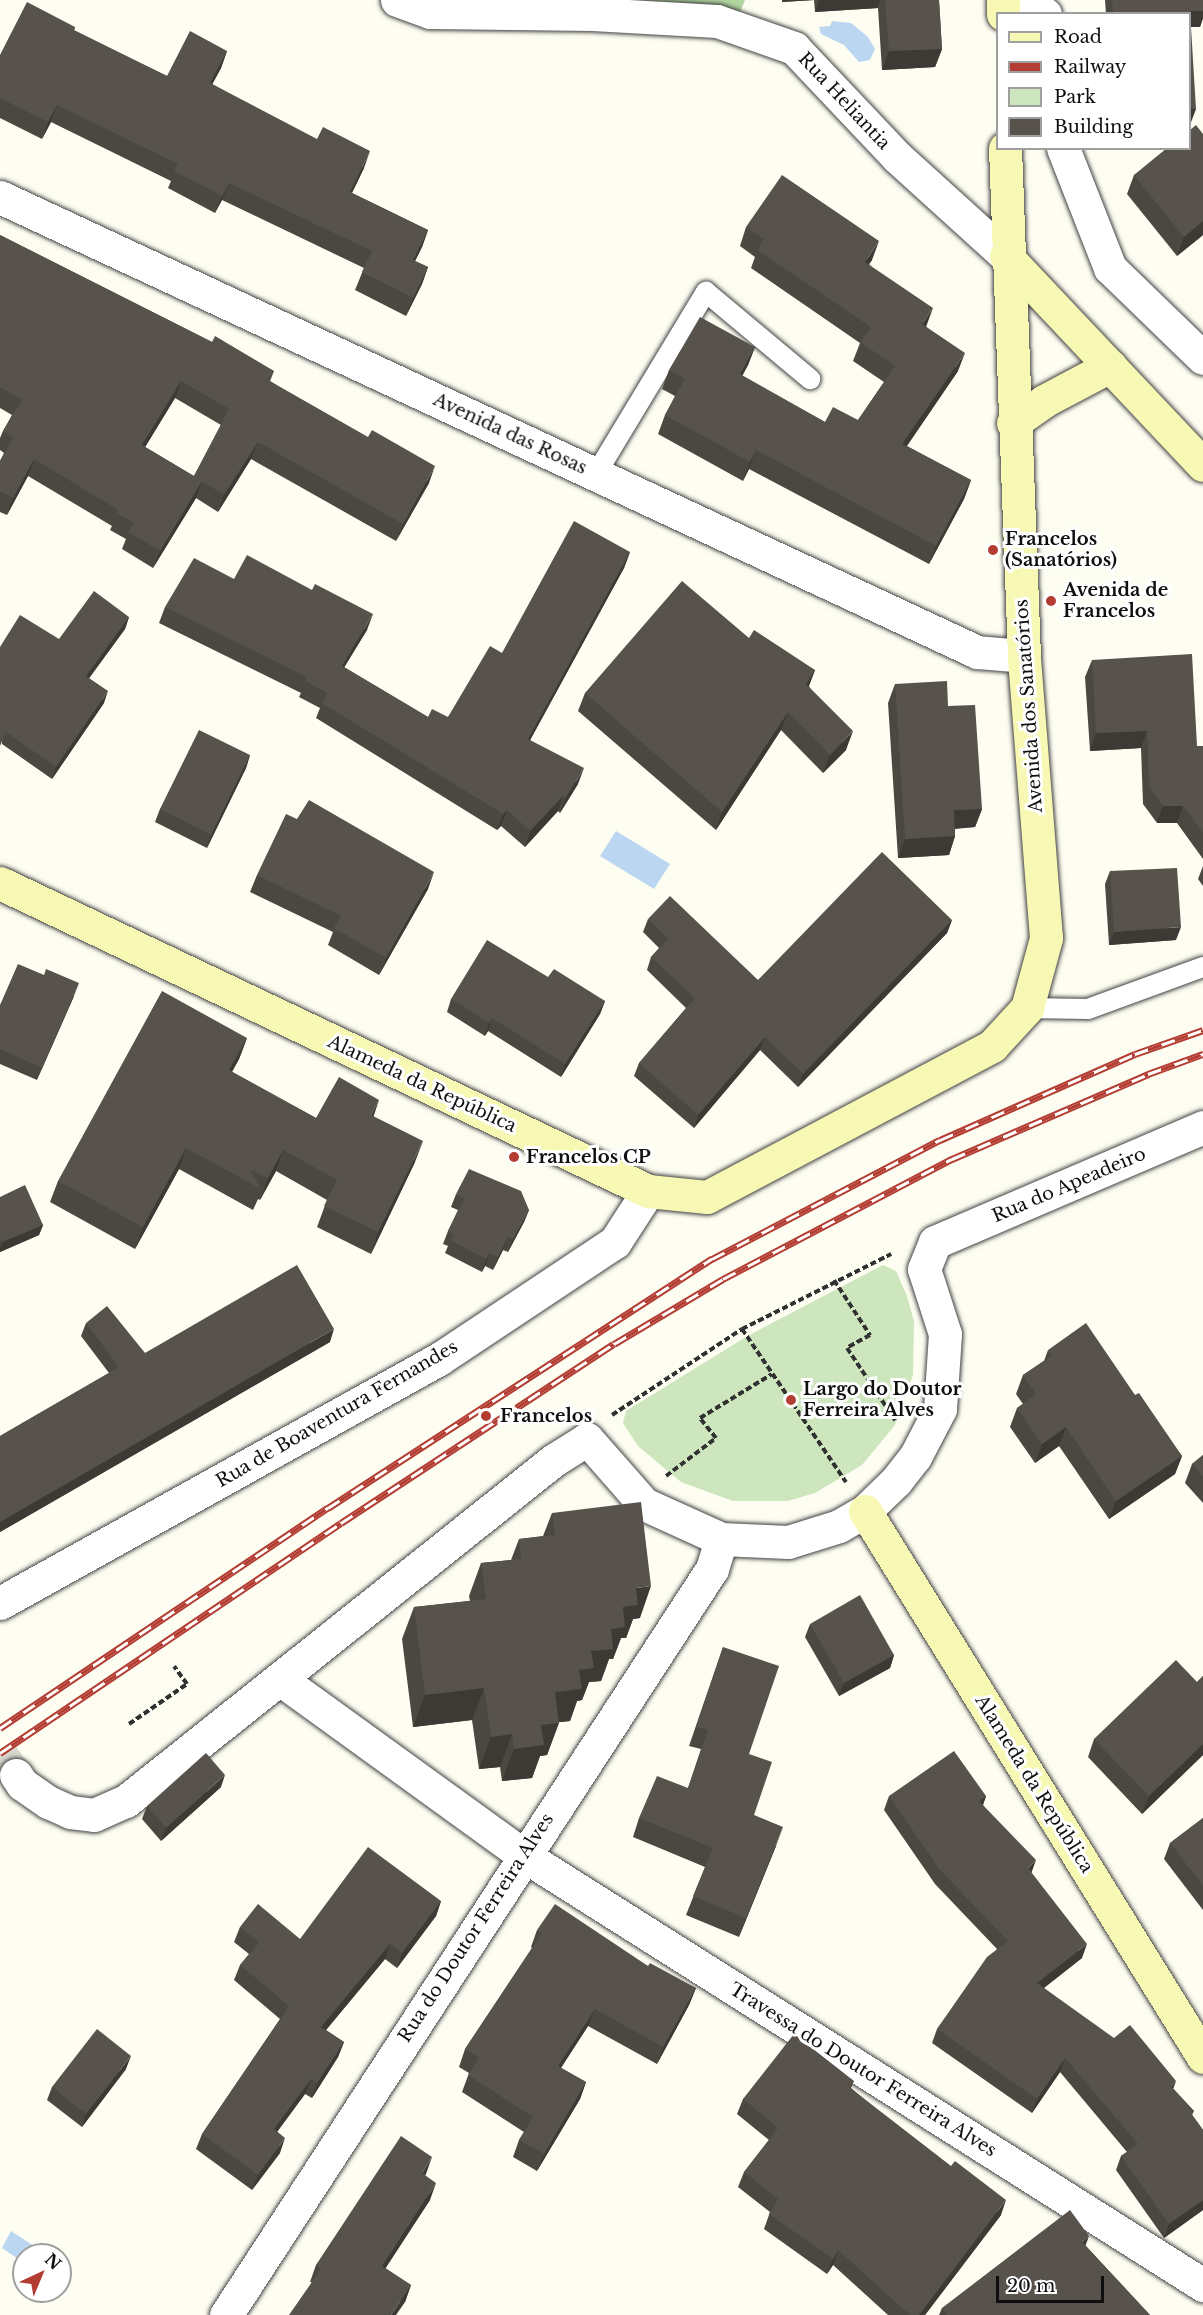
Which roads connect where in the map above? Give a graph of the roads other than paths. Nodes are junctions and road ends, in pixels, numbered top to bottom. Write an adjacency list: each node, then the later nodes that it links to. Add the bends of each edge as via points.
1 (397, 0): 7 (street, Rua Heliantia, via 430,12 592,14 717,21 794,48 897,157)
2 (1027, 0): 3 (street)
3 (1043, 12)
4 (1005, 150): 7 (main road, Avenida dos Sanatórios)
5 (1064, 150): 8 (street, via 1110,268)
6 (0, 196): 13 (street, Avenida das Rosas)
7 (1006, 256): 9 (main road); 11 (main road, Avenida dos Sanatórios)
8 (1203, 358)
9 (1110, 366): 11 (main road, via 1044,400); 12 (main road)
10 (810, 379): 13 (lane, via 706,292)
11 (1013, 423): 14 (main road, Avenida dos Sanatórios)
12 (1203, 465)
13 (596, 474): 14 (street, Avenida das Rosas, via 977,652)
14 (1024, 656): 17 (main road, Avenida dos Sanatórios, via 1046,938)
15 (0, 883): 19 (main road, Alameda da República)
16 (1203, 967): 17 (lane, via 1088,1008)
17 (1027, 1008): 19 (main road, Alameda da República, via 992,1046 707,1197)
18 (1203, 1127): 20 (street, Rua do Apeadeiro, via 935,1242 924,1269 945,1334 940,1409 915,1457)
19 (648, 1191): 22 (street, Rua de Boaventura Fernandes, via 615,1242 439,1359)
20 (865, 1511): 21 (street, via 839,1526 788,1542); 26 (main road, Alameda da República)
21 (721, 1539): 23 (street, via 644,1504 587,1439 554,1460); 25 (street, Rua do Doutor Ferreira Alves, via 712,1569)
22 (0, 1603)
23 (280, 1678): 24 (street, via 126,1801 94,1815 70,1812 48,1802 22,1784); 25 (street)
24 (16, 1775)
25 (523, 1855): 27 (street, Travessa do Doutor Ferreira Alves); 28 (street, Rua do Doutor Ferreira Alves)
26 (1203, 2057)
27 (1203, 2285)
28 (226, 2315)

